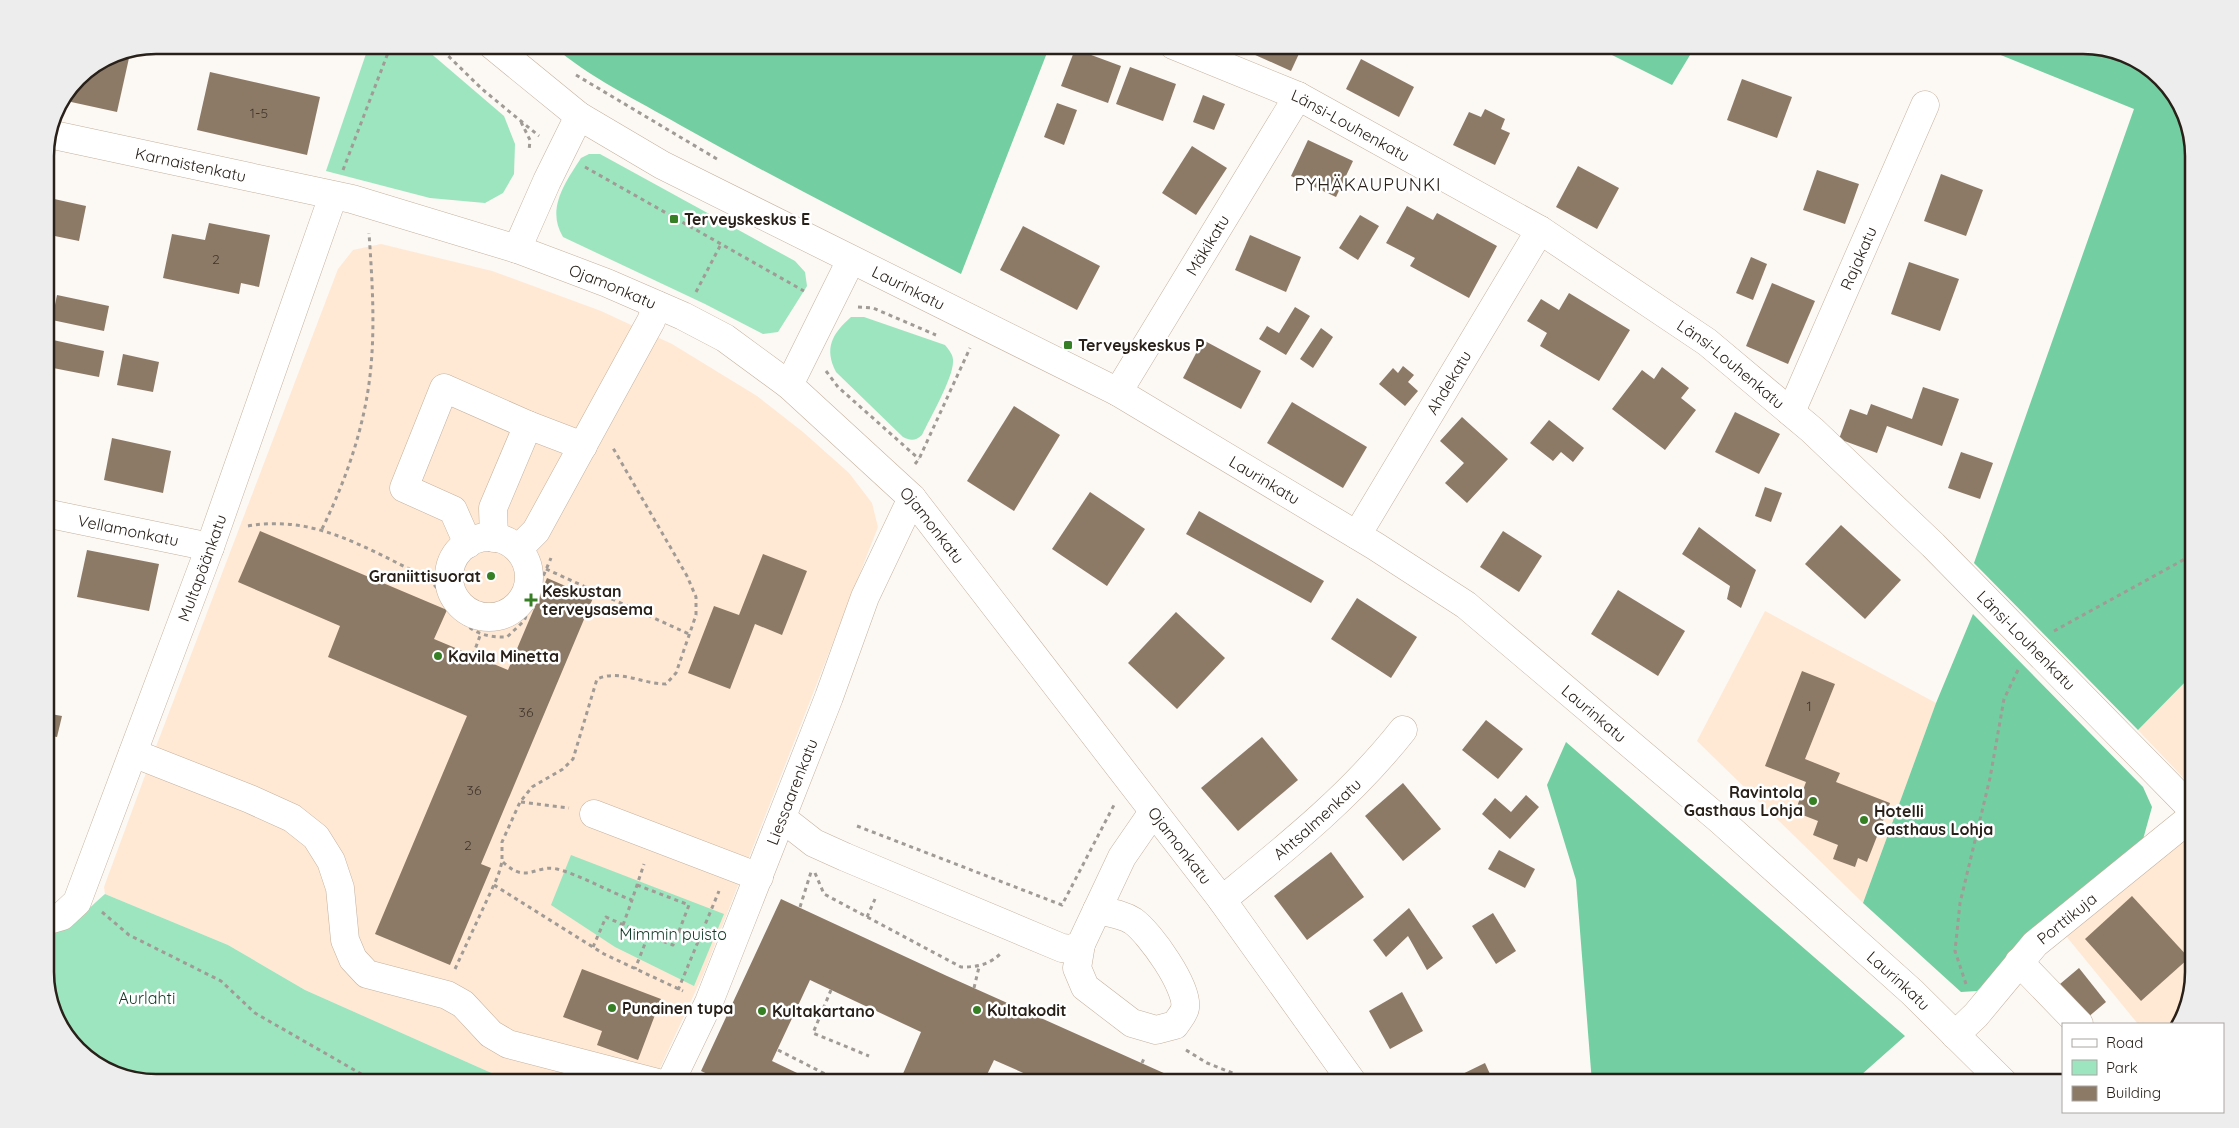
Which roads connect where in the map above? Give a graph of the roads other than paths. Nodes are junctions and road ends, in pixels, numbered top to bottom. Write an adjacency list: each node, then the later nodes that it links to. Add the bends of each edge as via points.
1 (503, 54): 5 (street, Laurinkatu)
2 (1195, 54): 3 (street, Länsi-Louhenkatu)
3 (1298, 96): 8 (street, Länsi-Louhenkatu); 13 (street, Mäkikatu)
4 (1925, 105): 14 (street, Rajakatu)
5 (580, 116): 9 (street); 10 (street, Laurinkatu, via 662,165)
6 (56, 136): 7 (street, Karnaistenkatu)
7 (333, 196): 9 (street, Ojamonkatu); 22 (street, Multapäänkatu)
8 (1540, 230): 14 (street, Länsi-Louhenkatu, via 1707,342); 19 (street, Ahdekatu)
9 (517, 249): 11 (street, Ojamonkatu)
10 (851, 260): 12 (street); 13 (street, Laurinkatu)
11 (657, 305): 12 (street, Ojamonkatu, via 725,338); 16 (street)
12 (789, 385): 17 (street, Ojamonkatu)
13 (1118, 392): 19 (street, Laurinkatu)
14 (1791, 412): 25 (street, Länsi-Louhenkatu, via 1933,545)
15 (528, 425): 16 (street); 20 (street, via 493,508); 21 (street, via 444,388 404,488 453,510)
16 (596, 443): 20 (street, via 536,531)
17 (904, 490): 26 (street, Ojamonkatu); 28 (street, Liessaarenkatu)
18 (54, 515): 22 (street, Vellamonkatu)
19 (1357, 535): 37 (street, Laurinkatu, via 1466,605 1720,820 1912,992)
20 (506, 543): 21 (street, via 480,538); 21 (street, via 525,560 528,586 515,608 504,615 491,617 478,616 466,610 451,590 451,564)
21 (468, 544)
22 (210, 547): 24 (street, Multapäänkatu)
23 (1403, 730): 31 (street, Ahtsalmenkatu, via 1376,764 1340,800)
24 (132, 753): 33 (street, Multapäänkatu, via 77,902 62,916); 38 (street, via 292,818 316,837 331,861 340,888 344,940 353,960 367,974 447,995 463,1004 491,1034 508,1044)
25 (2185, 804)
26 (1153, 812): 31 (street, Ojamonkatu); 32 (street, via 1122,857)
27 (594, 814): 30 (street)
28 (782, 818): 30 (street, Liessaarenkatu); 34 (street, via 814,844 1020,931 1062,948 1072,949)
29 (2185, 820): 35 (street, Porttikuja, via 2034,944)
30 (759, 877): 39 (street, Liessaarenkatu, via 709,1002)
31 (1222, 900): 40 (street, Ojamonkatu)
32 (1097, 910): 34 (street); 34 (street, via 1120,914 1134,922 1152,940 1184,991 1185,1009 1175,1025 1156,1030 1132,1023 1086,987 1077,968)
33 (54, 918)
34 (1081, 944)
35 (2019, 962): 36 (street); 37 (street, Porttikuja, via 1976,1015)
36 (2078, 1023)
37 (1955, 1035): 41 (street, Laurinkatu)
38 (623, 1074)
39 (674, 1074)
40 (1346, 1074)
41 (1995, 1074)

